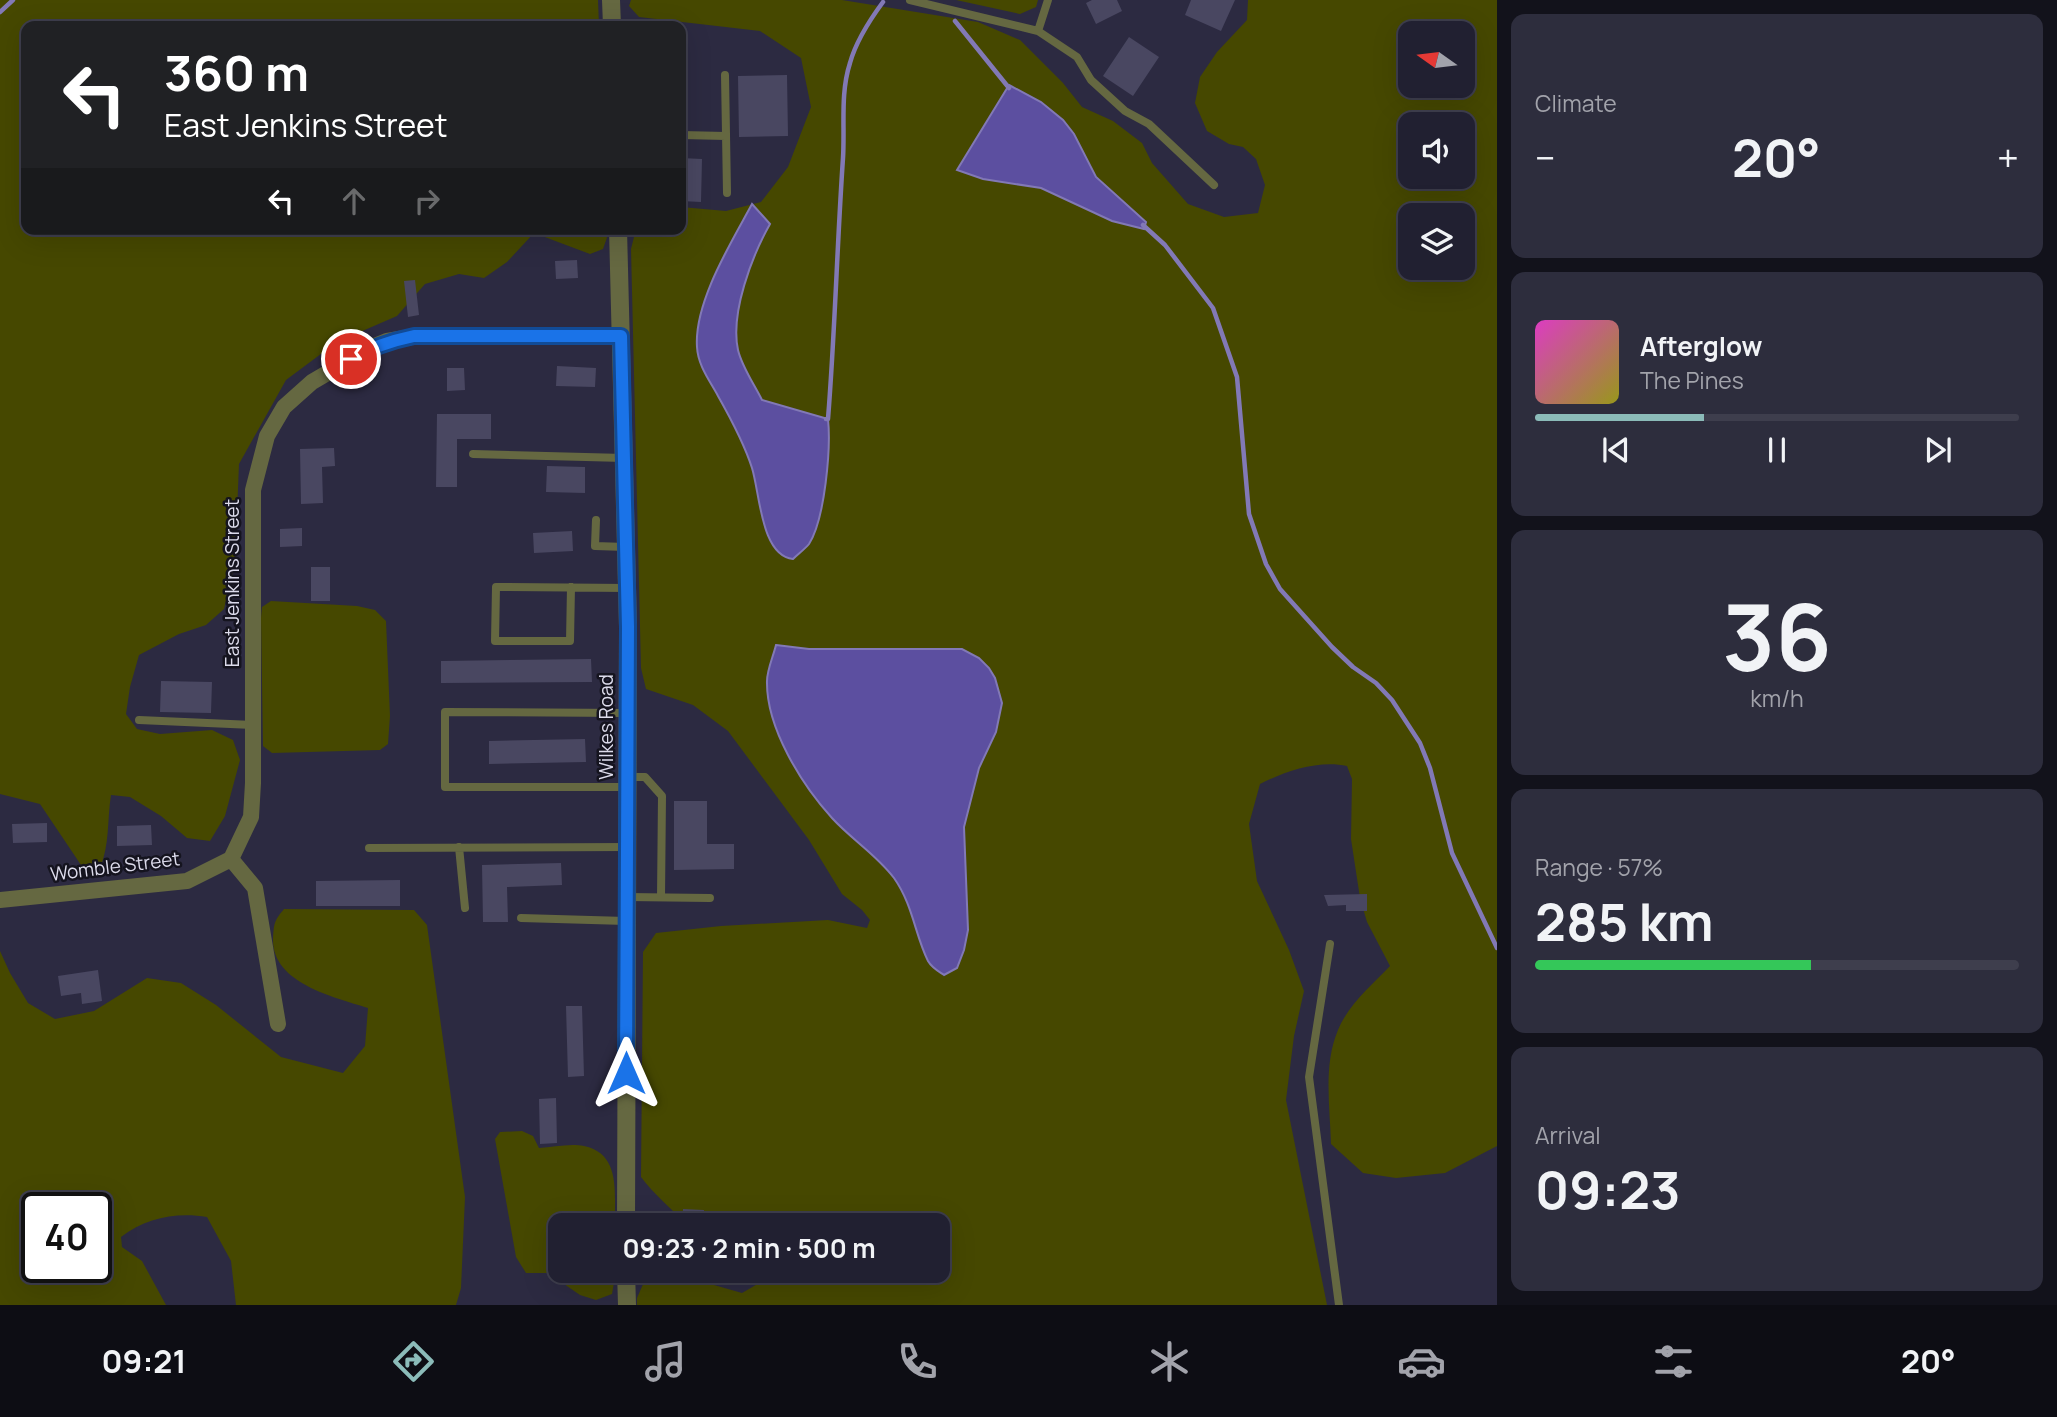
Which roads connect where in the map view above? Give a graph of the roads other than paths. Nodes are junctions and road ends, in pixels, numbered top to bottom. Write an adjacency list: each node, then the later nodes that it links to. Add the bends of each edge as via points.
1 (611, 0): 4 (street)
2 (910, 0): 5 (lane)
3 (1048, 0): 5 (lane)
4 (612, 21)
5 (1038, 31): 9 (lane, via 1077,57 1091,80 1125,111 1149,124)
6 (725, 75): 8 (lane)
7 (686, 135): 8 (lane)
8 (726, 136): 10 (lane)
9 (1214, 185)
10 (727, 193)
11 (618, 235): 12 (street, Wilkes Road)
12 (621, 336): 14 (street, Wilkes Road); 21 (street, East Jenkins Street, via 423,335 387,341 312,382 284,407 267,436 253,490)
13 (473, 454): 14 (lane)
14 (624, 458): 16 (street, Wilkes Road)
15 (596, 520): 16 (lane, via 595,546)
16 (626, 547): 18 (street, Wilkes Road)
17 (571, 587): 17 (lane, via 496,587 495,640 570,641); 18 (lane)
18 (627, 588): 19 (street, Wilkes Road)
19 (627, 713): 22 (street, Wilkes Road); 22 (lane, via 445,712 445,786)
20 (139, 720): 21 (lane)
21 (253, 724): 26 (street, East Jenkins Street, via 251,817)
22 (627, 782): 24 (street, Wilkes Road); 28 (lane, via 645,777 662,796)
23 (459, 847): 24 (lane); 25 (lane); 31 (lane)
24 (627, 847): 27 (street, Wilkes Road)
25 (369, 848)
26 (230, 859): 30 (street, Womble Street, via 187,881); 35 (street, via 255,888)
27 (627, 897): 28 (lane); 33 (street, Wilkes Road)
28 (661, 898): 29 (lane)
29 (709, 898)
30 (0, 900)
31 (465, 908)
32 (521, 918): 33 (lane)
33 (626, 921): 36 (street, Wilkes Road)
34 (1330, 944): 39 (lane, via 1309,1077)
35 (278, 1024)
36 (626, 1213)
37 (626, 1283): 38 (street)
38 (627, 1305)
39 (1339, 1305)

